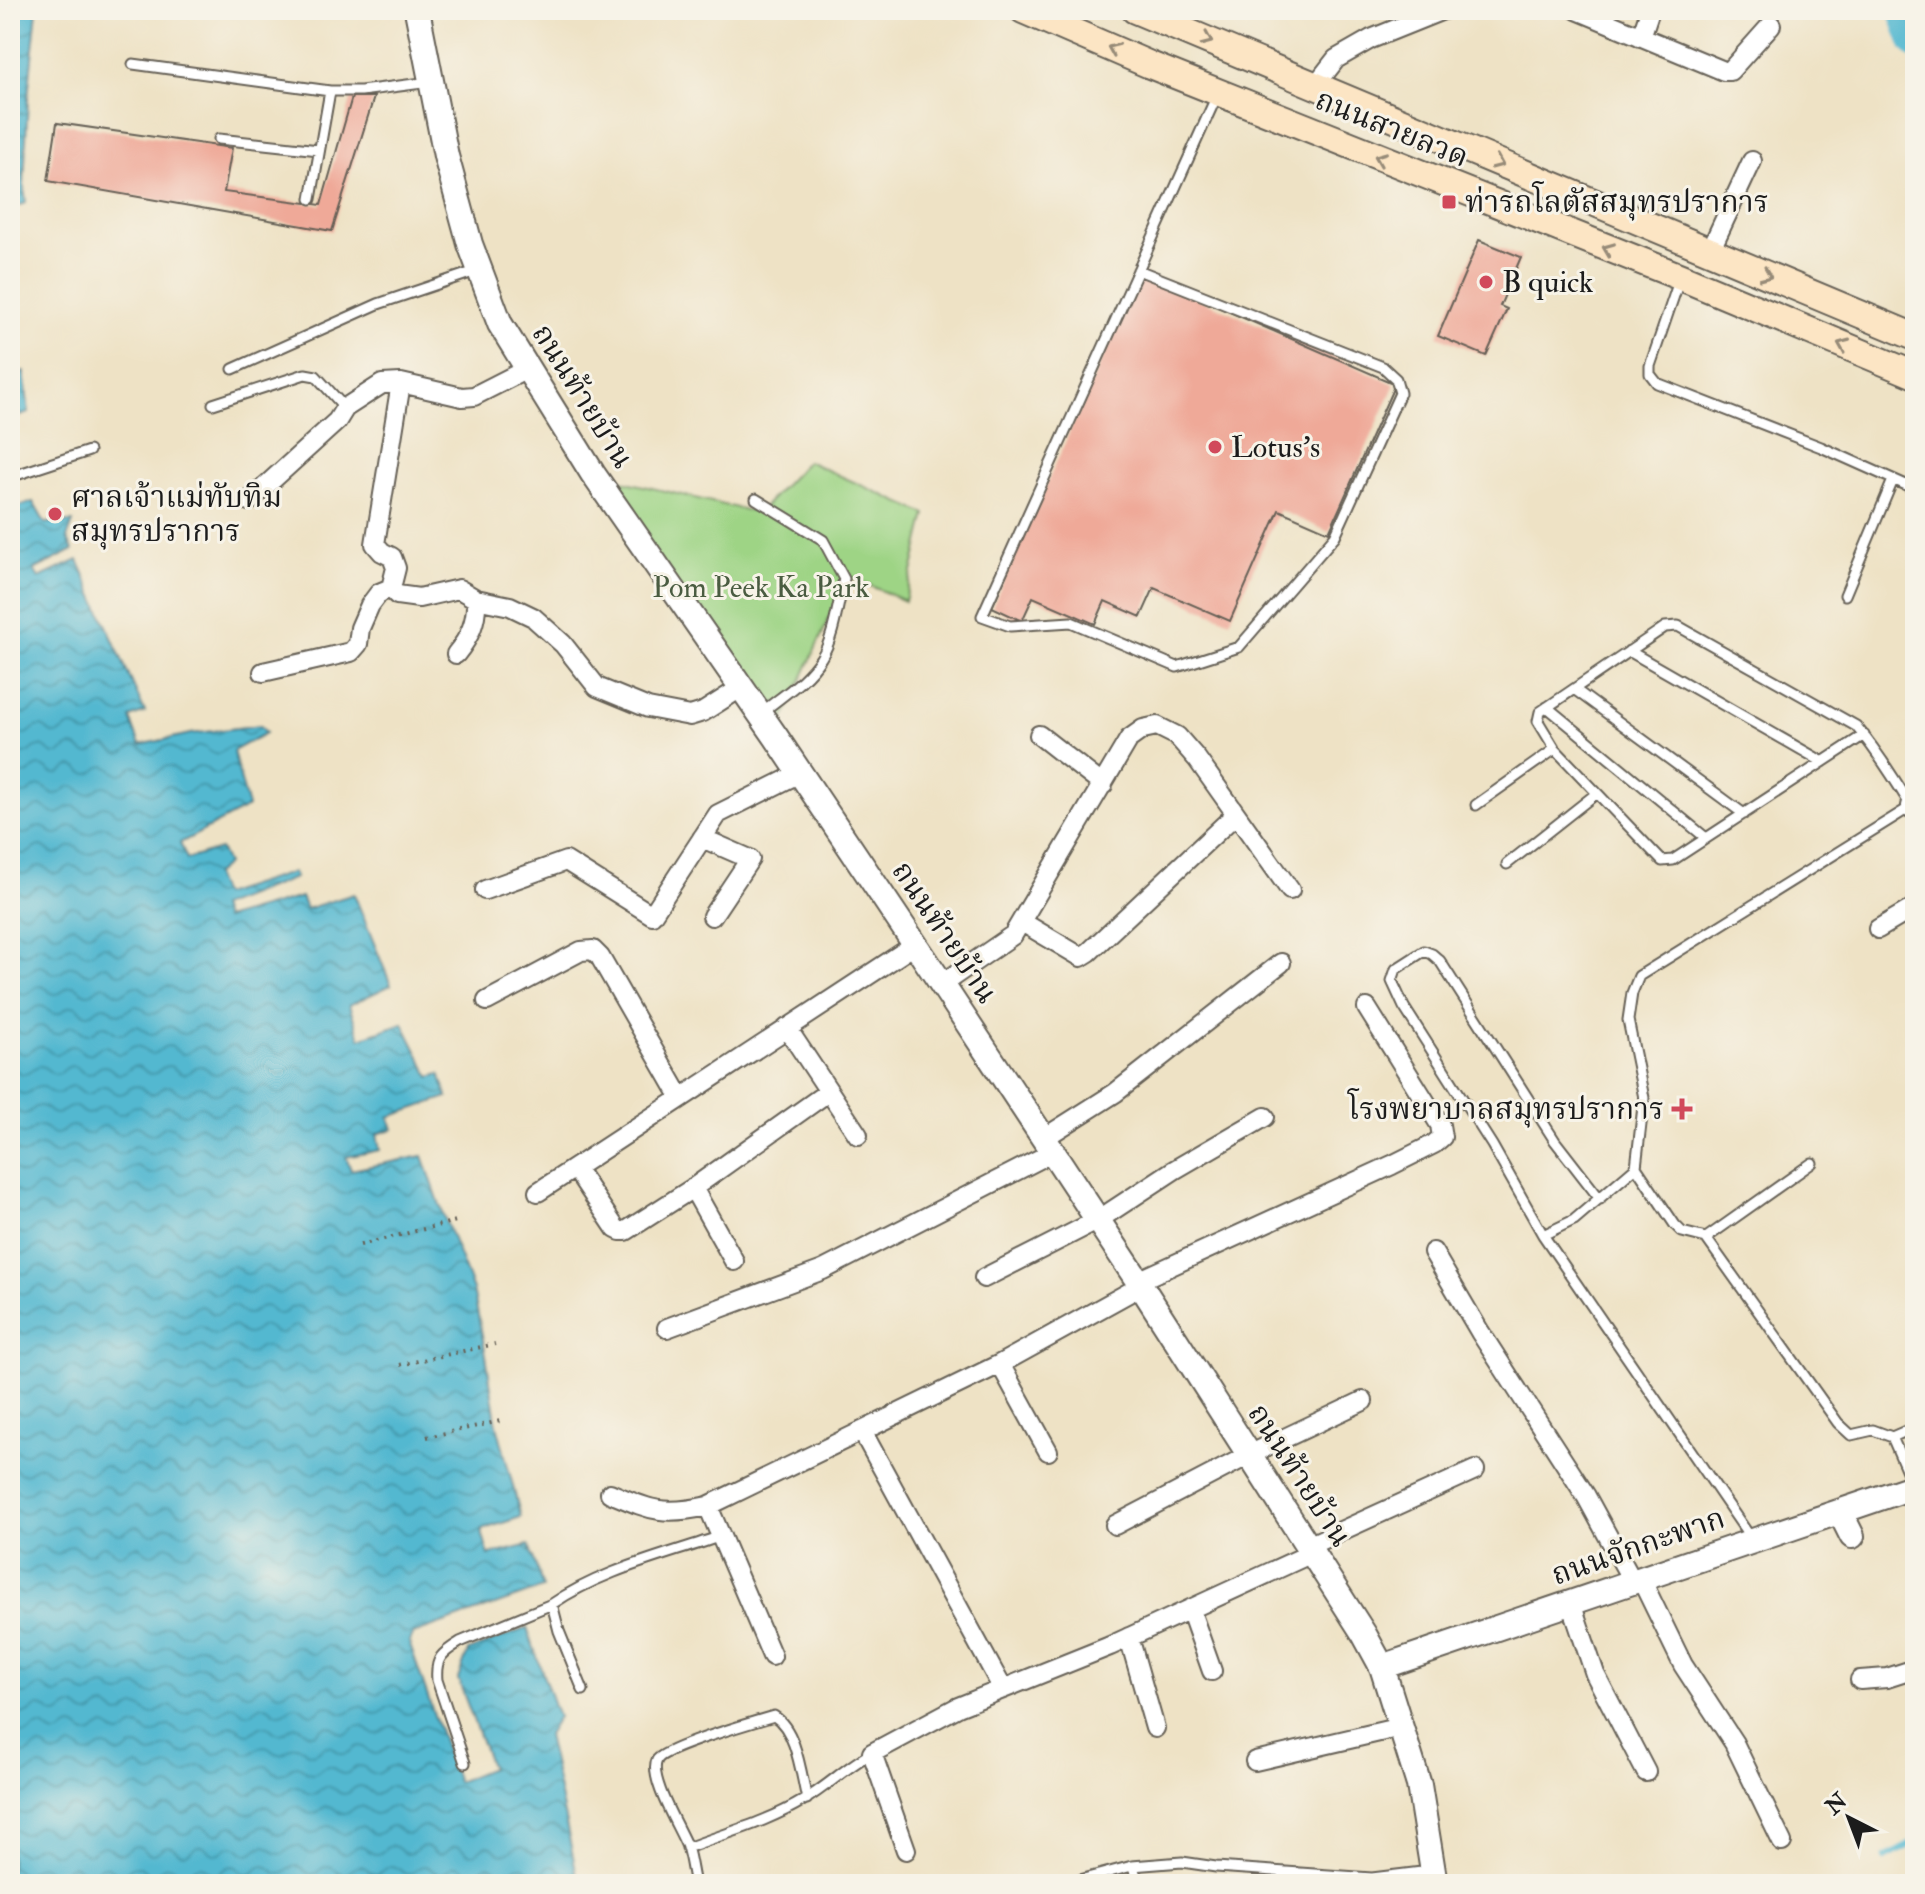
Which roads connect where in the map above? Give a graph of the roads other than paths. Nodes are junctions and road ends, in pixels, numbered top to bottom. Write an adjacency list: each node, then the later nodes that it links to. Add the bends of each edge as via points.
1 (417, 10): 11 (street, ถนนท้ายบ้าน)
2 (1023, 10): 14 (main road, ถนนสายลวด, one-way to 2)
3 (1135, 10): 7 (main road, ถนนสายลวด)
4 (1443, 10): 12 (street, via 1336,59)
5 (1577, 10): 9 (street)
6 (1650, 10): 9 (street)
7 (1176, 18): 12 (main road, ถนนสายลวด, one-way to 12)
8 (1771, 25): 9 (street, via 1730,71)
9 (1641, 37)
10 (133, 64): 13 (lane)
11 (430, 82): 13 (lane); 20 (street, ถนนท้ายบ้าน)
12 (1315, 86): 19 (main road, ถนนสายลวด, one-way to 19)
13 (330, 91): 16 (lane)
14 (1218, 92): 21 (lane); 22 (main road, ถนนสายลวด, one-way to 14)
15 (219, 139): 16 (lane)
16 (319, 150): 18 (lane)
17 (1752, 161): 19 (street)
18 (311, 199)
19 (1702, 248): 22 (main road); 23 (main road, ถนนสายลวด, one-way to 23)
20 (479, 270): 24 (lane, via 378,304); 25 (street, ถนนท้ายบ้าน, via 500,324)
21 (1138, 270): 21 (lane, via 1383,367 1396,379 1400,393 1335,536 1239,647 1177,667 1071,622 1010,626 982,616)
22 (1681, 277): 26 (main road, ถนนสายลวด, one-way to 22); 32 (lane, via 1650,366 1657,383)
23 (1915, 337)
24 (233, 369)
25 (527, 369): 27 (street, via 474,396); 42 (street, ถนนท้ายบ้าน, via 593,474)
26 (1915, 375)
27 (401, 383): 29 (street, via 382,384); 36 (street, via 375,544 392,557 396,568)
28 (213, 404): 29 (lane, via 305,374 316,376)
29 (345, 408): 35 (street)
30 (89, 451): 31 (lane)
31 (10, 477)
32 (1893, 480): 33 (lane); 37 (lane)
33 (1915, 489)
34 (756, 499): 45 (lane, via 823,540 844,579 822,657)
35 (249, 501)
36 (391, 588): 38 (street, via 397,595 419,598 459,589); 41 (street, via 370,605 351,652)
37 (1845, 595)
38 (476, 599): 40 (street, via 476,617); 42 (street, via 533,617 597,687 648,708 690,716)
39 (1629, 651): 43 (lane); 47 (lane, via 1665,627 1678,626); 49 (lane)
40 (456, 654)
41 (263, 672)
42 (742, 687): 45 (street, ถนนท้ายบ้าน)
43 (1574, 689): 44 (lane); 56 (lane)
44 (1547, 707): 48 (lane, via 1538,721); 58 (lane)
45 (760, 714): 50 (street, ถนนท้ายบ้าน)
46 (1039, 735): 51 (street)
47 (1864, 735): 49 (lane); 54 (lane)
48 (1555, 749): 52 (lane); 53 (lane)
49 (1823, 762): 56 (lane)
50 (800, 773): 57 (street, via 718,814); 66 (street, ถนนท้ายบ้าน)
51 (1103, 785): 55 (street, via 1129,739 1157,726 1177,736); 64 (street)
52 (1597, 793): 58 (lane, via 1662,861 1673,860); 59 (lane)
53 (1476, 805)
54 (1914, 808): 78 (lane, via 1639,976 1628,1020 1644,1098)
55 (1236, 814): 61 (street); 64 (street, via 1081,957)
56 (1744, 814): 58 (lane)
57 (702, 838): 60 (street, via 652,915 566,861); 63 (street, via 750,859)
58 (1706, 838)
59 (1507, 864)
60 (485, 890)
61 (1290, 890)
62 (1915, 907): 65 (street)
63 (712, 916)
64 (1022, 922): 68 (street, via 1013,935)
65 (1878, 929)
66 (916, 944): 68 (street, ถนนท้ายบ้าน); 71 (street)
67 (1281, 963): 76 (street)
68 (942, 984): 76 (street, ถนนท้ายบ้าน)
69 (487, 1001): 73 (street, via 581,951 593,950)
70 (1367, 1008): 89 (street, via 1440,1125 1442,1137)
71 (787, 1028): 72 (street); 73 (street)
72 (828, 1092): 75 (street); 80 (street)
73 (681, 1098): 79 (street)
74 (1265, 1117): 83 (street)
75 (858, 1135)
76 (1048, 1145): 83 (street, ถนนท้ายบ้าน); 90 (street, via 823,1270)
77 (1812, 1163): 85 (lane)
78 (1636, 1167): 82 (lane); 85 (lane, via 1675,1225)
79 (575, 1168): 80 (street, via 620,1231); 81 (street)
80 (693, 1188): 87 (street)
81 (538, 1192)
82 (1600, 1199): 84 (lane); 84 (lane, via 1555,1141 1440,961 1424,951 1408,960 1393,973 1393,986)
83 (1098, 1220): 88 (street); 89 (street, ถนนท้ายบ้าน)
84 (1543, 1235): 106 (lane)
85 (1706, 1238): 95 (lane, via 1838,1423 1851,1435 1873,1430)
86 (1433, 1252): 108 (street)
87 (734, 1261)
88 (984, 1278)
89 (1139, 1284): 91 (street); 97 (street, ถนนท้ายบ้าน)
90 (667, 1328)
91 (1000, 1364): 94 (street); 96 (street)
92 (1363, 1401): 97 (street)
93 (1915, 1427): 95 (lane)
94 (862, 1431): 101 (street); 118 (street)
95 (1892, 1437): 99 (lane)
96 (1048, 1451)
97 (1249, 1455): 103 (street); 107 (street, ถนนท้ายบ้าน)
98 (1475, 1470): 107 (street)
99 (1915, 1487): 102 (street, ถนนจักกะพาก)
100 (610, 1493): 101 (street, via 654,1511)
101 (708, 1506): 104 (street)
102 (1840, 1512): 105 (street); 106 (street, ถนนจักกะพาก)
103 (1115, 1525)
104 (721, 1536): 110 (lane, via 596,1579); 113 (street)
105 (1852, 1536)
106 (1754, 1541): 108 (street, ถนนจักกะพาก)
107 (1310, 1550): 111 (street); 114 (street, ถนนท้ายบ้าน)
108 (1637, 1580): 109 (street, ถนนจักกะพาก); 127 (street, via 1734,1743)
109 (1571, 1603): 114 (street, ถนนจักกะพาก); 125 (street, via 1595,1674)
110 (552, 1604): 119 (lane); 124 (lane, via 460,1642 439,1659 437,1680)
111 (1190, 1609): 112 (street); 116 (street)
112 (1129, 1637): 118 (street); 121 (street)
113 (772, 1656)
114 (1382, 1667): 120 (street, ถนนท้ายบ้าน)
115 (1915, 1669): 117 (street)
116 (1212, 1671)
117 (1860, 1680)
118 (1003, 1689): 122 (street)
119 (583, 1690)
120 (1401, 1727): 123 (street); 131 (street, ถนนท้ายบ้าน, via 1419,1785)
121 (1155, 1728)
122 (872, 1753): 126 (lane); 129 (street)
123 (1255, 1761)
124 (465, 1763)
125 (1646, 1772)
126 (807, 1799): 128 (lane); 128 (lane, via 791,1735 774,1716 665,1753 657,1760 659,1784)
127 (1782, 1842)
128 (687, 1848): 132 (lane)
129 (906, 1850)
130 (1132, 1866): 131 (lane, via 1182,1862); 133 (lane); 134 (lane)
131 (1434, 1878)
132 (695, 1884)
133 (1065, 1884)
134 (1140, 1884)

